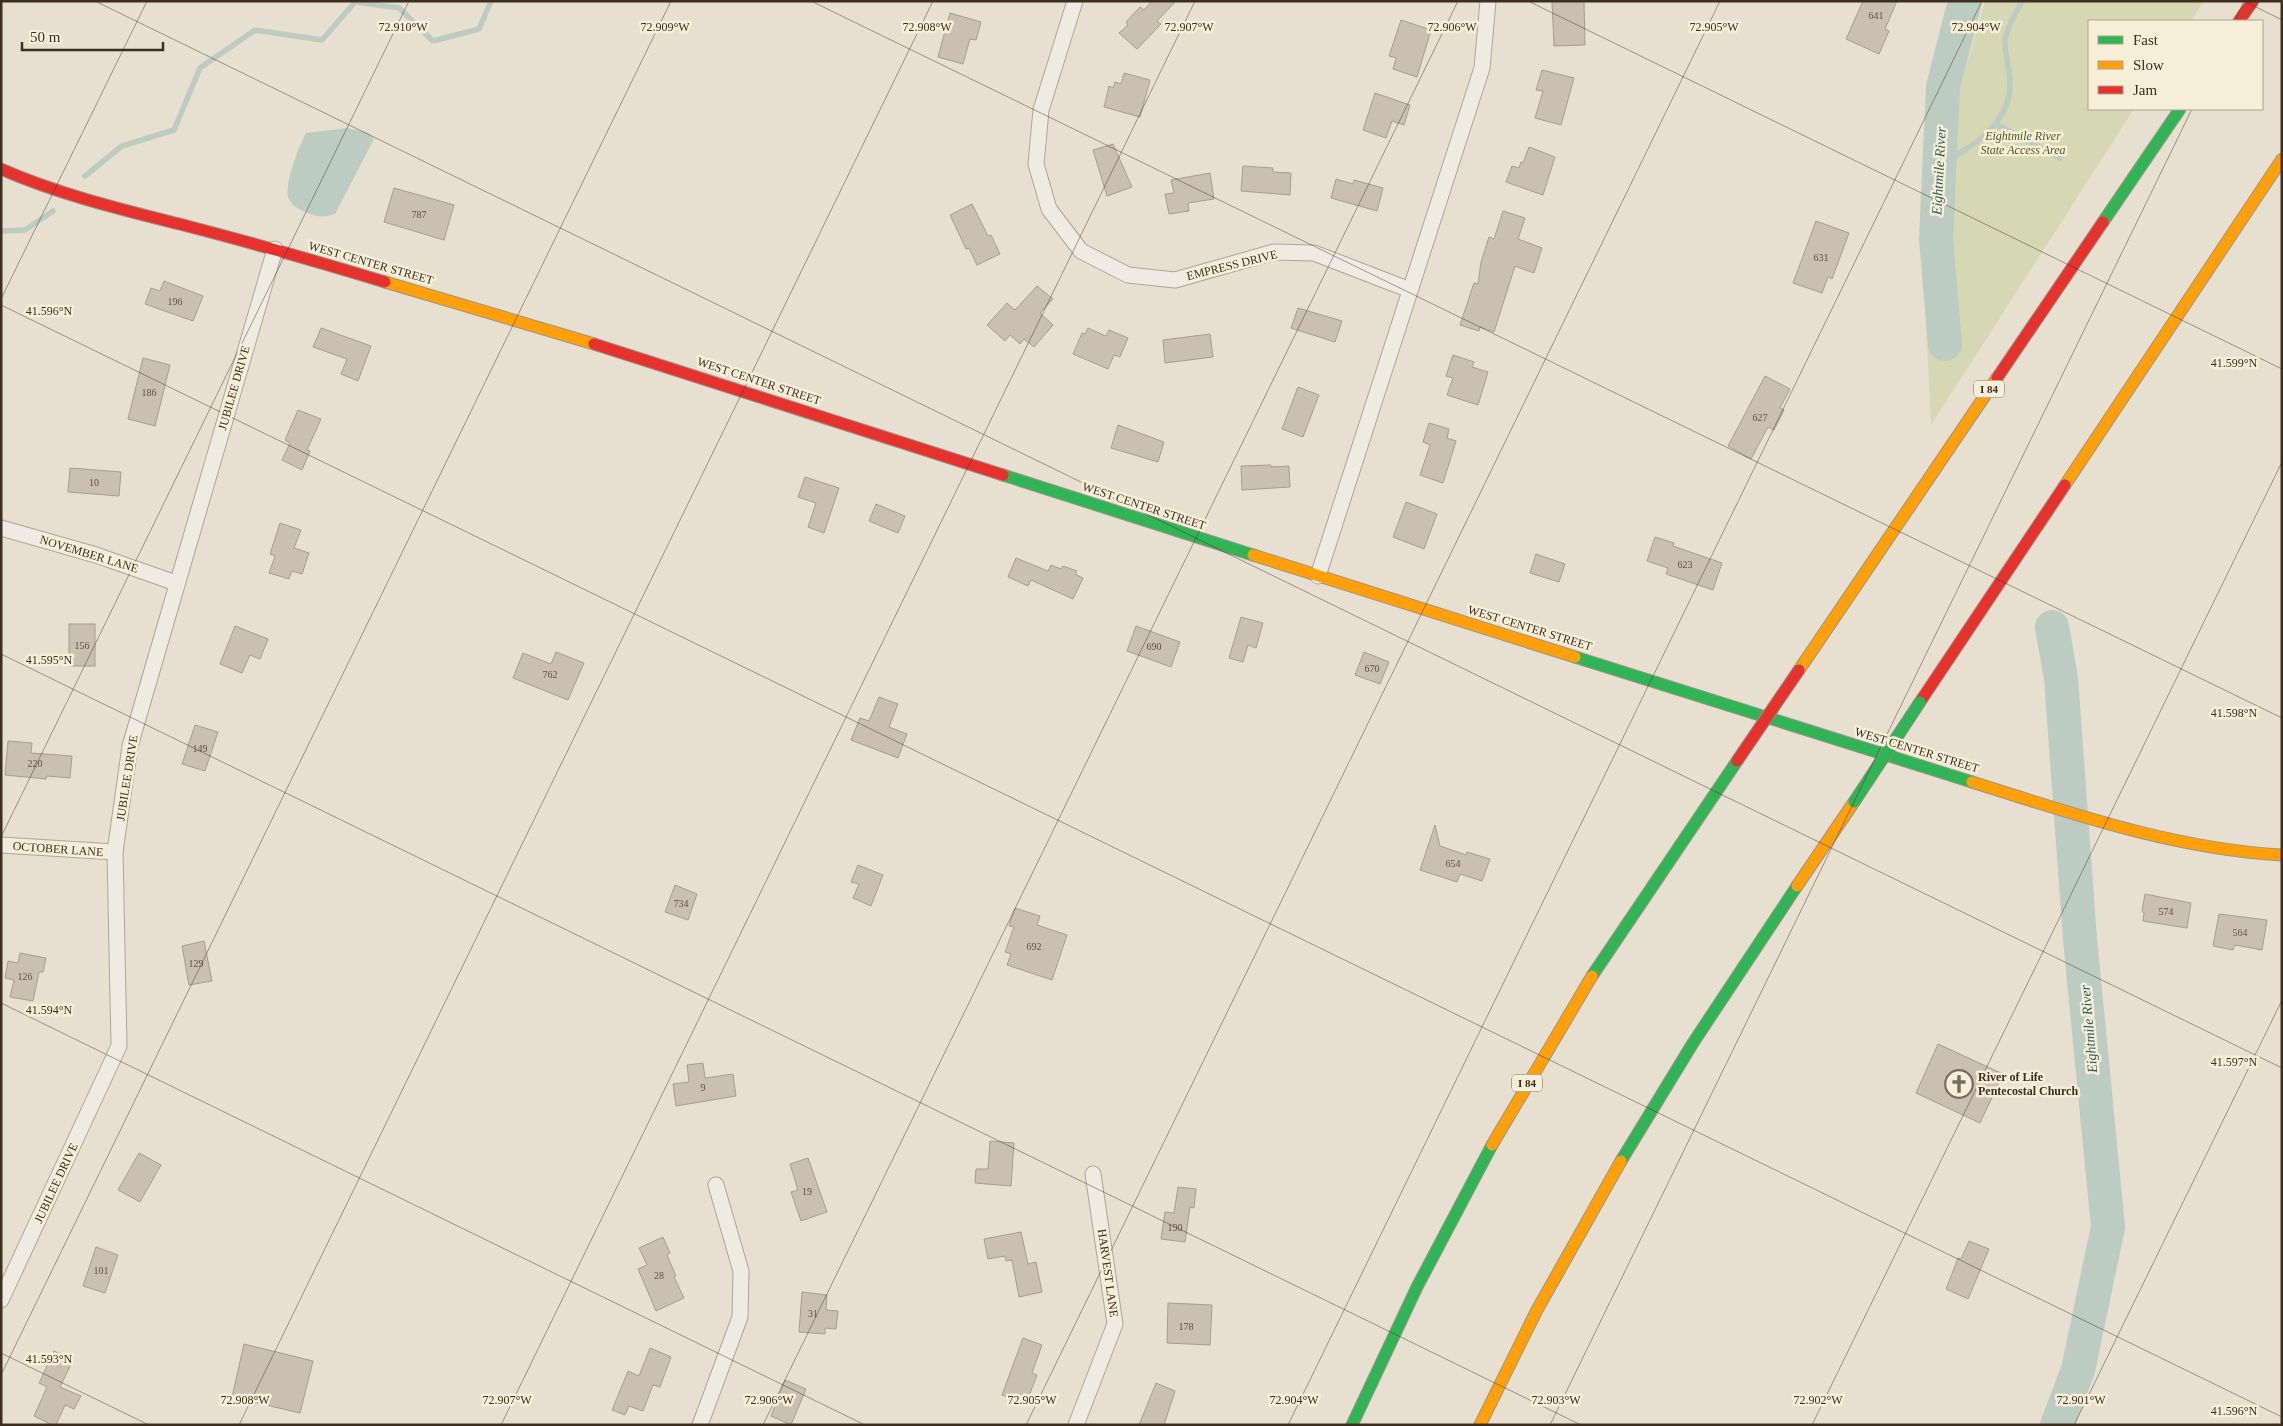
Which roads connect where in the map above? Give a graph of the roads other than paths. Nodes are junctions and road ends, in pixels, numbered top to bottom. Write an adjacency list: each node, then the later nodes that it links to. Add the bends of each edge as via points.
1 (1075, 1): 9 (street, EMPRESS DRIVE, via 1041,110 1036,164 1049,210 1080,251 1128,275 1175,280 1274,252 1314,253)
2 (1488, 1): 9 (street, via 1482,68)
3 (2253, 1): 4 (main road)
4 (2241, 20)
5 (2179, 110): 21 (main road, I 84, bridge, via 1737,761 1538,1063 1438,1243)
6 (2282, 159): 22 (main road, bridge, via 1642,1123 1545,1295)
7 (1, 169): 8 (main road, WEST CENTER STREET, via 37,185 90,201)
8 (275, 249): 11 (main road, WEST CENTER STREET, via 630,354); 12 (street, JUBILEE DRIVE)
9 (1410, 290): 11 (street)
10 (1, 528): 12 (street, NOVEMBER LANE, via 96,555)
11 (1318, 576): 15 (main road, WEST CENTER STREET, via 2097,821 2208,847)
12 (176, 583): 14 (street, JUBILEE DRIVE, via 130,746)
13 (1, 845): 14 (street, OCTOBER LANE)
14 (116, 852): 18 (street, JUBILEE DRIVE, via 120,1046)
15 (2282, 855)
16 (1093, 1174): 20 (street, HARVEST LANE, via 1115,1324)
17 (716, 1185): 19 (street, via 741,1271 740,1317)
18 (1, 1300)
19 (700, 1425)
20 (1076, 1425)
21 (1352, 1425)
22 (1480, 1425)

